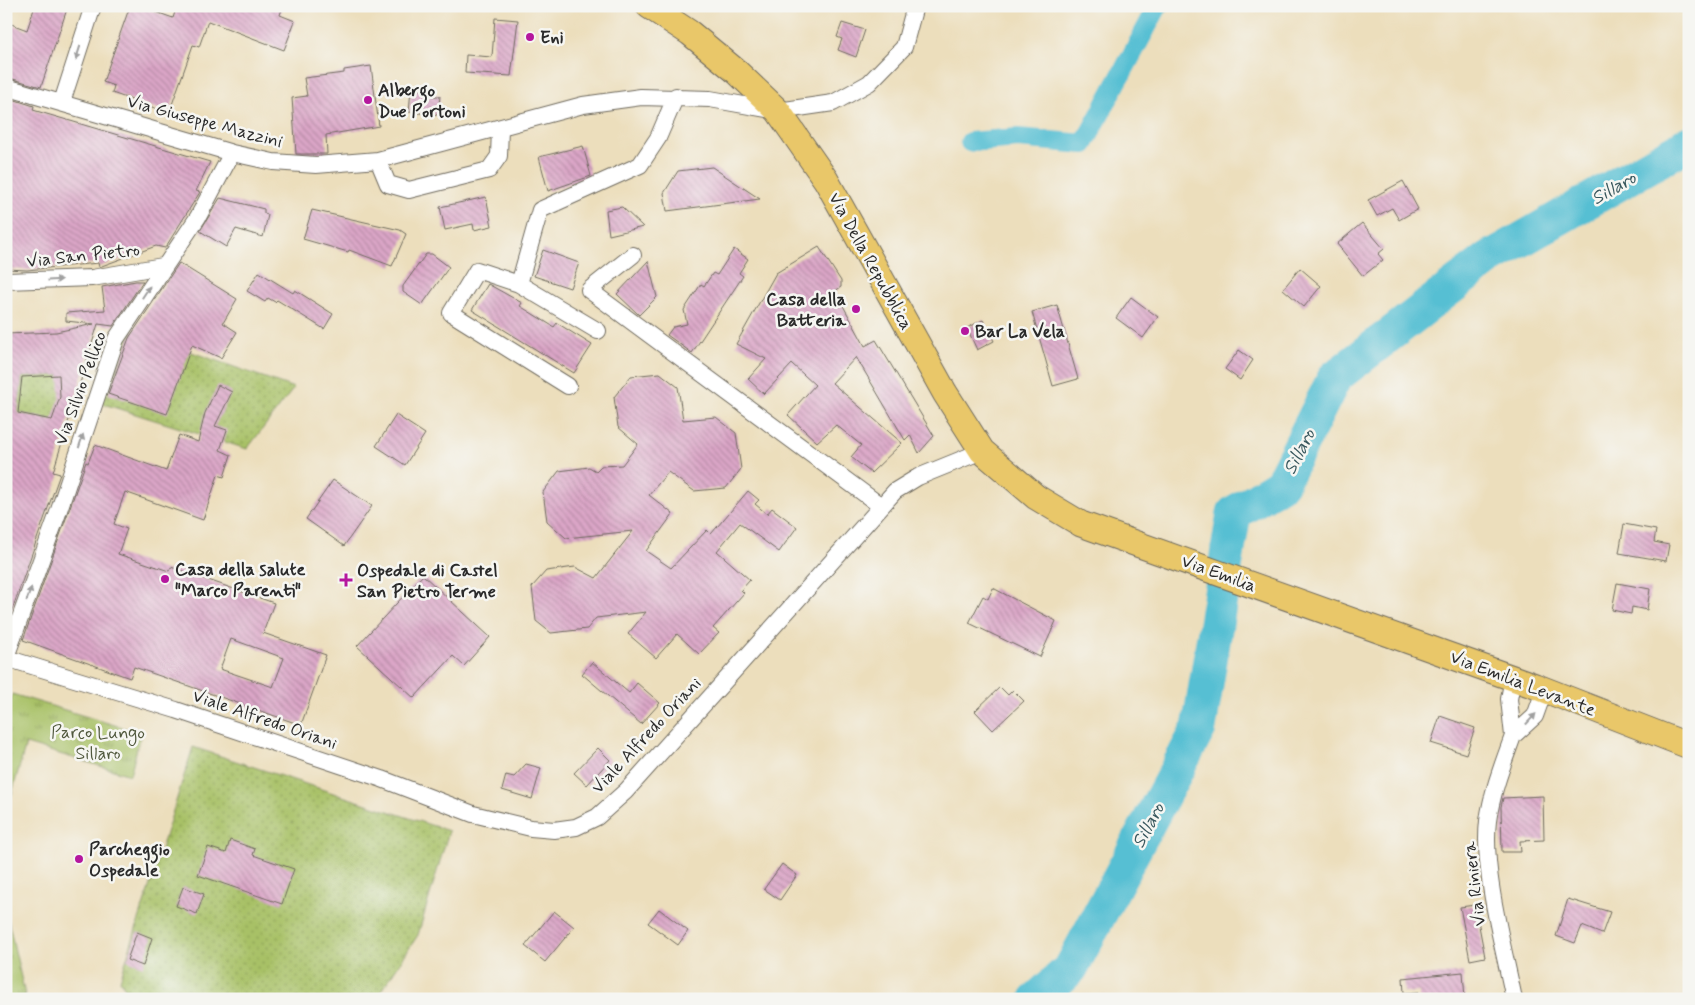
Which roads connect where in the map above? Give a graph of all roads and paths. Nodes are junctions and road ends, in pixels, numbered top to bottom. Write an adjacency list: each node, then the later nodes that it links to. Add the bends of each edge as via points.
1 (93, 6): 6 (street, one-way to 6)
2 (650, 6): 7 (main road, Via Della Repubblica, via 737,72)
3 (914, 6): 7 (street, via 904,47 869,83 833,103)
4 (6, 87): 6 (street, Via Giuseppe Mazzini)
5 (676, 96): 7 (street, Via Giuseppe Mazzini); 8 (street, Via Giuseppe Mazzini, via 583,105); 14 (street, via 658,138 640,165 540,210)
6 (62, 102): 9 (street, Via Giuseppe Mazzini)
7 (778, 112): 17 (main road, Via Della Repubblica, via 826,180 945,393)
8 (500, 128): 10 (street, Via Giuseppe Mazzini); 10 (street, via 499,156 489,170 410,190 388,184)
9 (232, 153): 10 (street, Via Giuseppe Mazzini, via 273,162 316,165); 12 (street, Via Silvio Pellico, via 198,217)
10 (378, 160)
11 (633, 255): 18 (street, via 589,290)
12 (163, 266): 13 (street, Via San Pietro, one-way to 12, via 92,278); 21 (street, Via Silvio Pellico, one-way to 12, via 116,339)
13 (6, 281)
14 (519, 284): 15 (street); 16 (street, via 476,270 451,313)
15 (598, 331)
16 (568, 386)
17 (982, 451): 18 (street, Viale Alfredo Oriani, via 918,477 895,491); 19 (main road, Via Della Repubblica, via 1036,497)
18 (881, 506): 21 (street, Viale Alfredo Oriani, via 626,790 597,817 569,829 531,828 473,814 382,779)
19 (1081, 524): 20 (main road, Via Emilia)
20 (1356, 622): 22 (main road, Via Emilia Levante)
21 (6, 657)
22 (1513, 678): 23 (main road, Via Emilia Levante); 24 (street, Via Riniera, via 1509,698)
23 (1544, 690): 24 (street, one-way to 23, via 1536,716); 25 (main road, Via Emilia Levante)
24 (1512, 736): 26 (street, Via Riniera, via 1492,800 1488,853)
25 (1689, 746)
26 (1514, 999)

